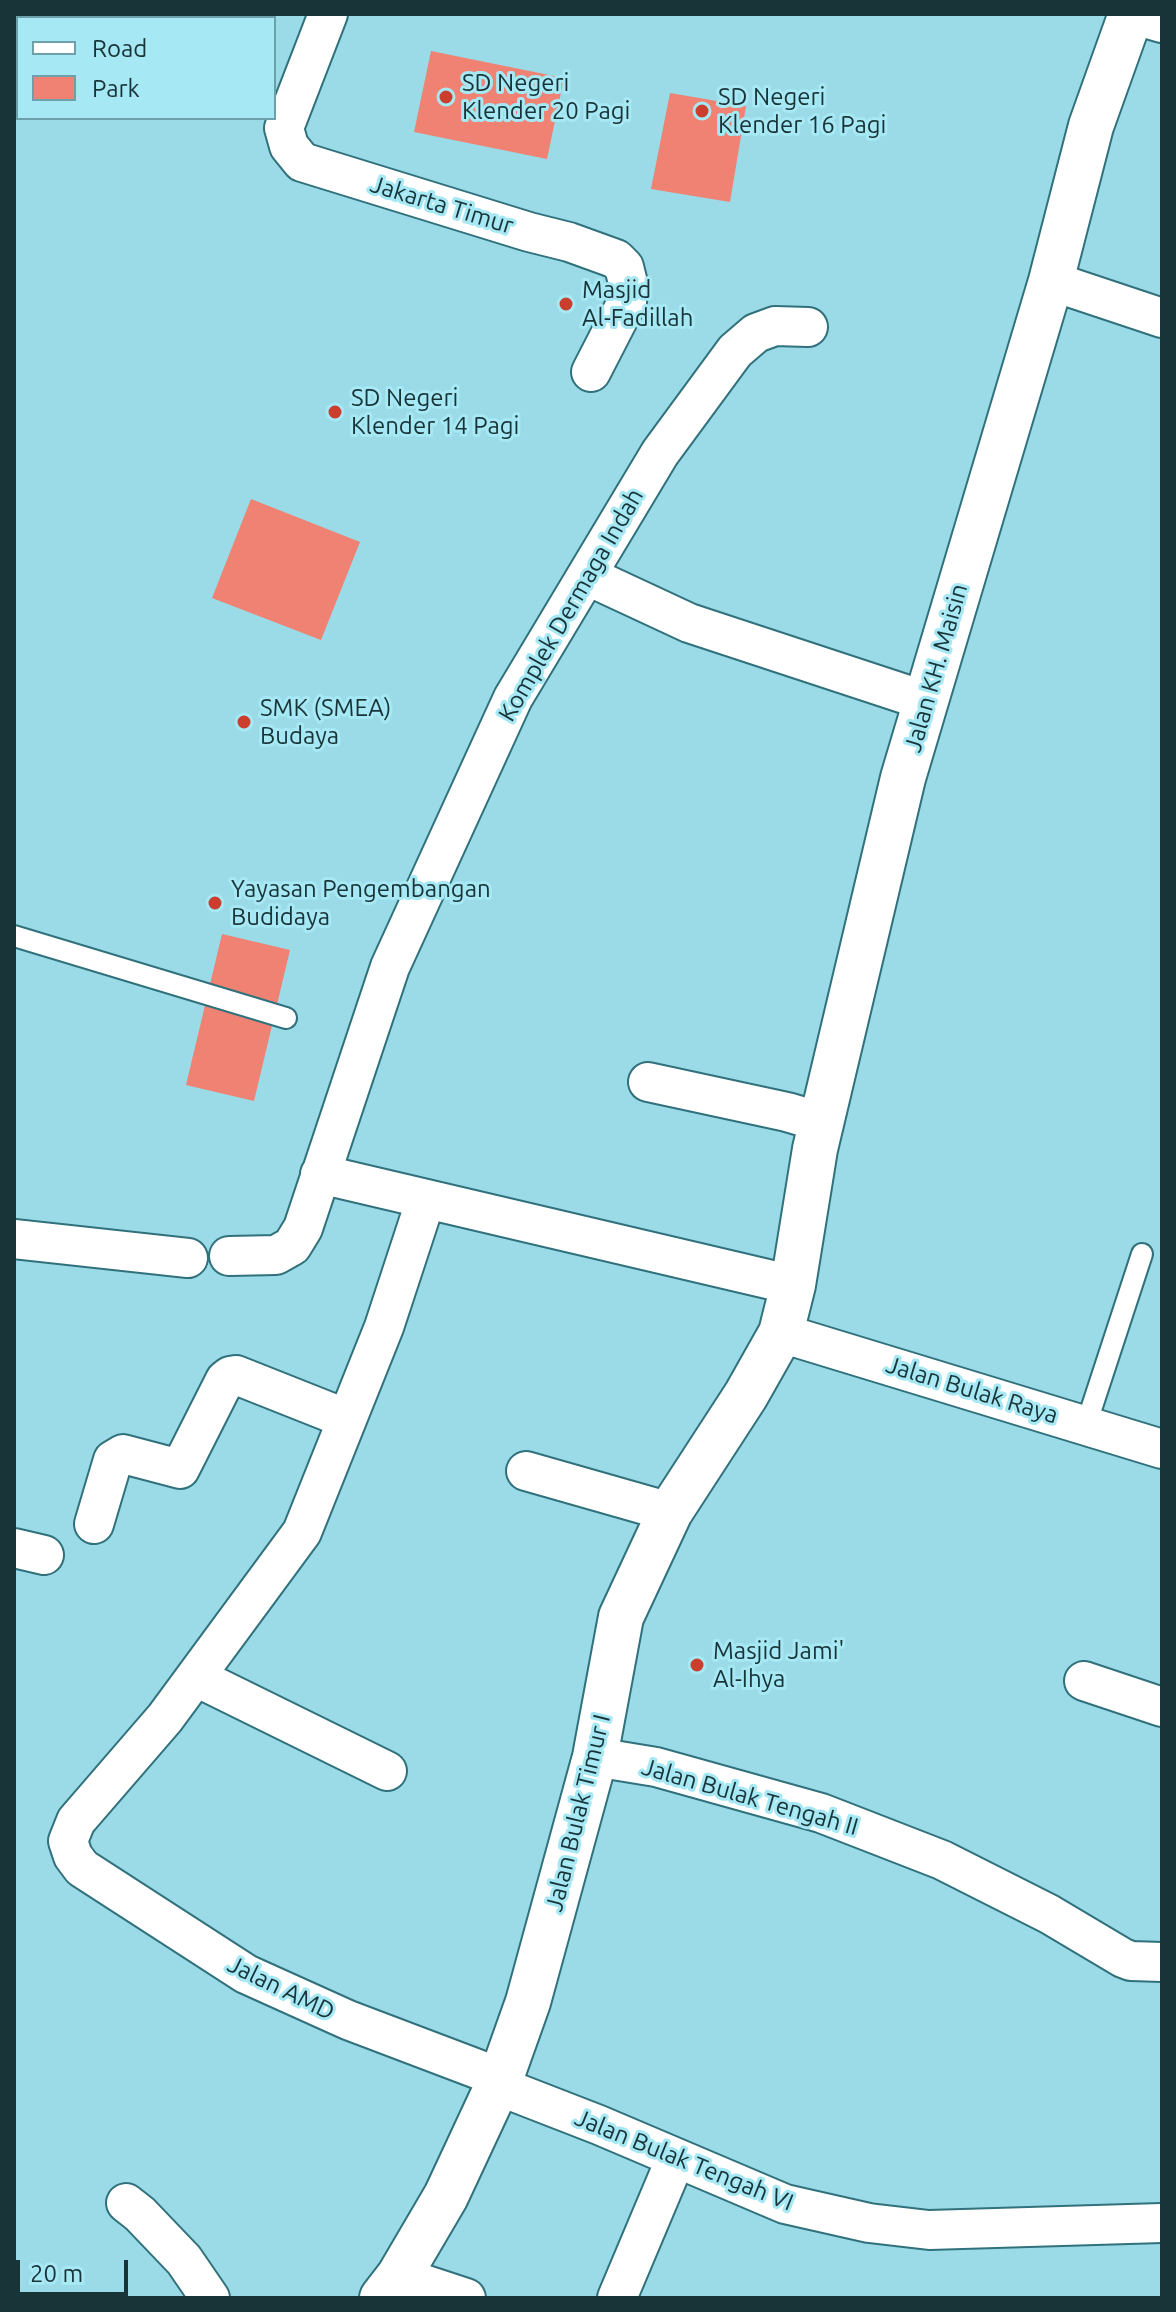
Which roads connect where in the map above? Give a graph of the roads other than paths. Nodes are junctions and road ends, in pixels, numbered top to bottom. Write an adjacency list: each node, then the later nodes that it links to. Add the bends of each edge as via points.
1 (328, 14): 7 (street, Jakarta Timur, via 284,128 289,146 302,162 616,259 624,267 627,302)
2 (1131, 14): 3 (street); 4 (street, Jalan KH. Maisin, via 1091,126)
3 (1162, 23)
4 (1051, 281): 5 (street); 9 (street, Jalan KH. Maisin)
5 (1162, 318)
6 (808, 327): 8 (street, Komplek Dermaga Indah, via 775,326 756,333 735,351 660,453)
7 (591, 372)
8 (588, 576): 9 (street, via 689,623); 14 (street, Komplek Dermaga Indah, via 513,698 390,967)
9 (926, 701): 13 (street, Jalan KH. Maisin)
10 (14, 936): 11 (lane)
11 (286, 1018)
12 (648, 1082): 13 (street)
13 (821, 1122): 20 (street, Jalan KH. Maisin)
14 (320, 1174): 15 (street); 18 (street, Komplek Dermaga Indah, via 292,1246 276,1255)
15 (426, 1199): 20 (street); 22 (street)
16 (14, 1239): 19 (street)
17 (1142, 1254): 23 (lane)
18 (229, 1256)
19 (188, 1258)
20 (793, 1285): 21 (street, Jalan KH. Maisin)
21 (781, 1333): 23 (street, Jalan Bulak Raya); 26 (street, Jalan Bulak Timur I)
22 (347, 1419): 27 (street, via 230,1376 180,1469 123,1454 113,1460); 28 (street, via 302,1532)
23 (1086, 1425): 24 (street, Jalan Bulak Raya)
24 (1162, 1449)
25 (526, 1471): 26 (street)
26 (670, 1512): 31 (street, Jalan Bulak Timur I, via 621,1617)
27 (94, 1524)
28 (196, 1677): 32 (street); 34 (street, Jalan AMD, via 76,1821 68,1841 73,1856 82,1868 246,1974)
29 (1084, 1681): 30 (street)
30 (1162, 1707)
31 (595, 1757): 33 (street, Jalan Bulak Tengah II, via 656,1767 821,1813 942,1860 1123,1958); 34 (street, Jalan Bulak Timur I, via 528,2002)
32 (387, 1771)
33 (1162, 1962)
34 (499, 2082): 35 (street, Jalan Bulak Tengah VI); 38 (street, Jalan Bulak Timur I, via 440,2209)
35 (676, 2158): 37 (street, Jalan Bulak Tengah VI, via 785,2204 869,2223 929,2230); 41 (street)
36 (126, 2203): 39 (street, via 184,2260)
37 (1162, 2223)
38 (390, 2287): 40 (street)
39 (210, 2298)
40 (466, 2298)
41 (617, 2298)

